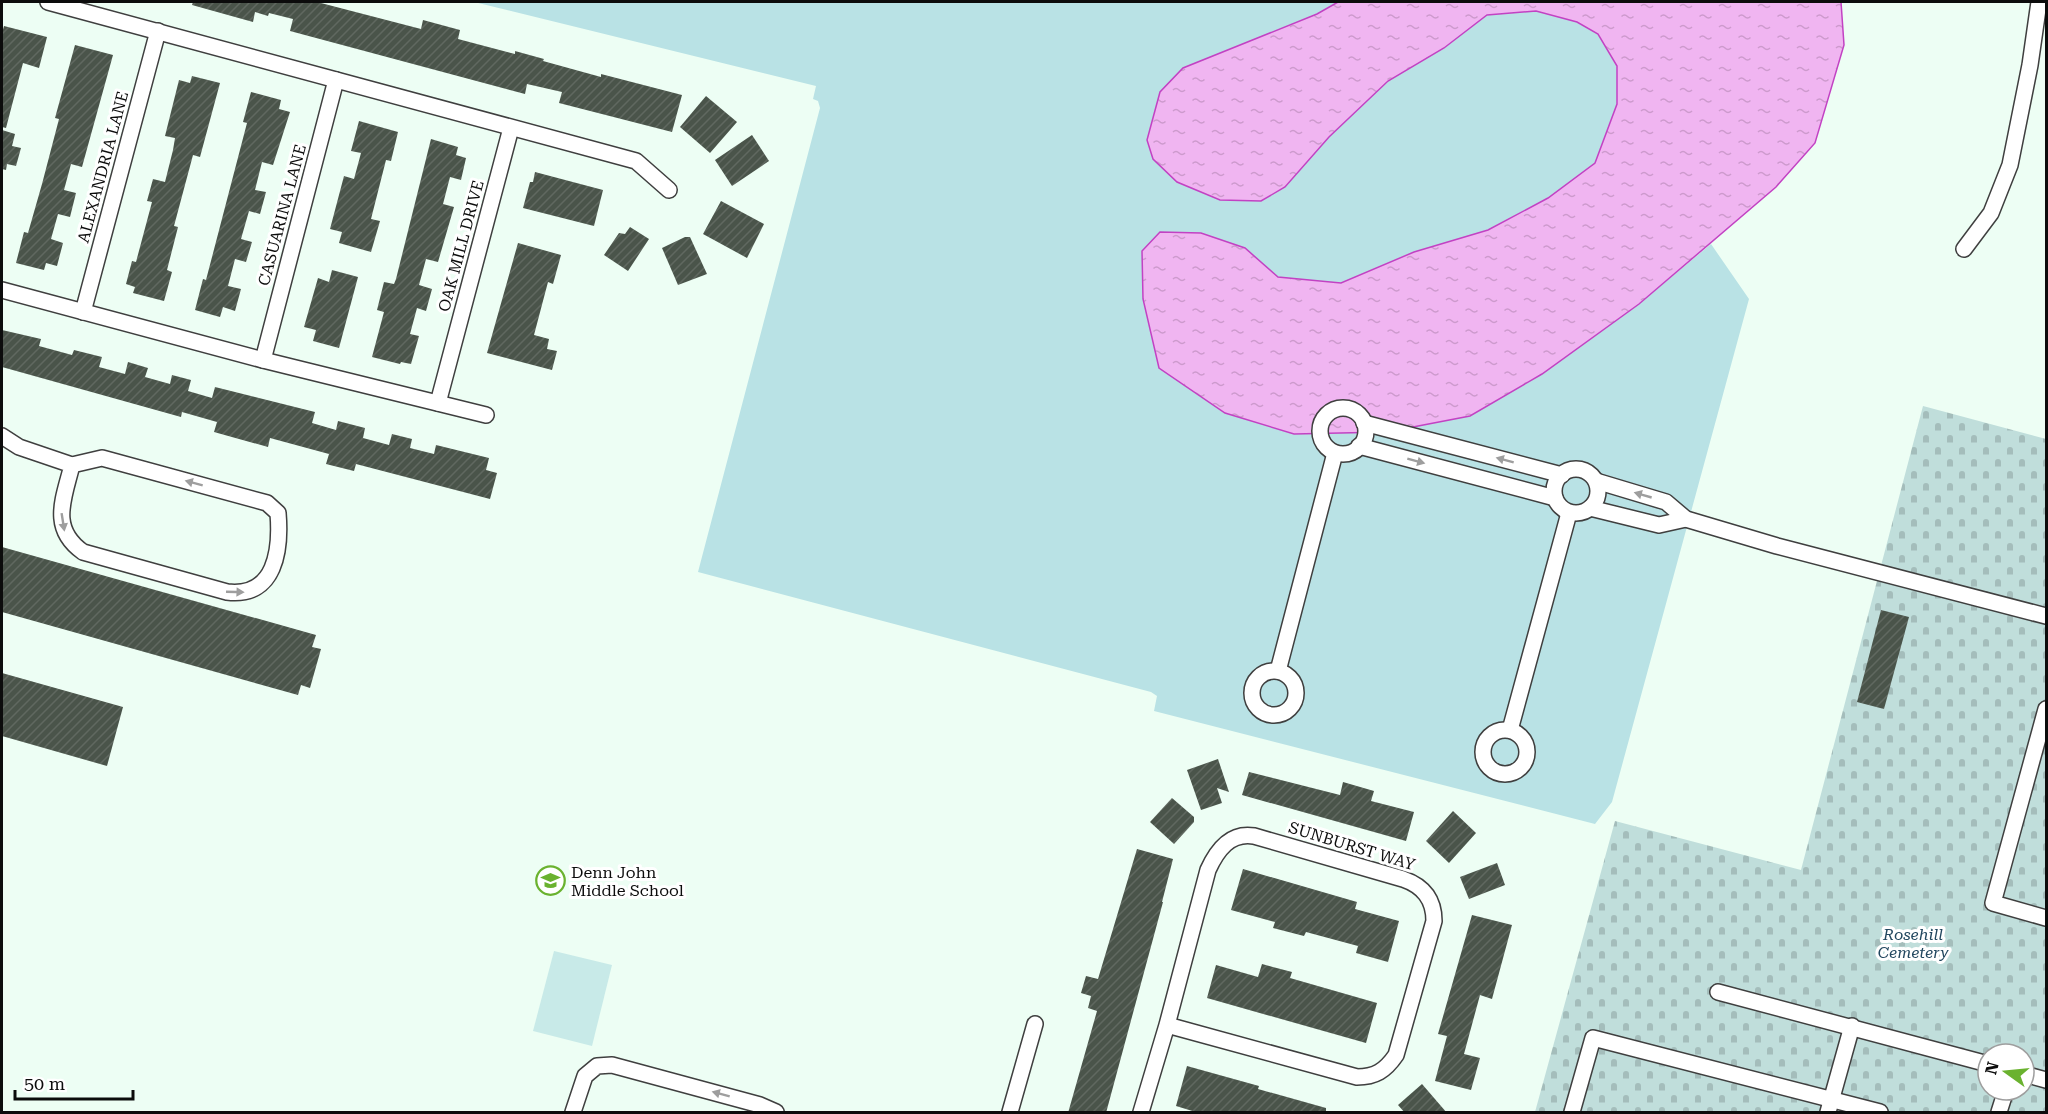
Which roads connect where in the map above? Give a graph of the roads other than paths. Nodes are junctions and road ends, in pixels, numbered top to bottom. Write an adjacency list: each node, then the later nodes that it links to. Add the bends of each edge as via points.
1 (48, 2): 3 (street)
2 (2039, 2): 7 (street, via 2010,165 1991,213)
3 (158, 31): 4 (street); 9 (street, ALEXANDRIA LANE)
4 (336, 80): 5 (street); 10 (street, CASUARINA LANE)
5 (511, 128): 6 (street, via 636,161); 11 (street, OAK MILL DRIVE)
6 (669, 190)
7 (1964, 249)
8 (2, 290): 9 (street)
9 (83, 312): 10 (street)
10 (263, 360): 11 (street)
11 (438, 403): 12 (street)
12 (486, 415)
13 (1364, 423): 15 (street, via 1365,437); 16 (street, via 1355,411 1347,408 1326,415 1321,437); 18 (street, one-way to 13)
14 (2, 436): 17 (street, via 19,447)
15 (1359, 446): 16 (street, via 1350,453); 20 (street, one-way to 20)
16 (1335, 453): 25 (street)
17 (72, 465): 17 (street, one-way to 17, via 61,517 67,537 83,552 238,593 260,585 273,566 280,536 278,513 267,503 102,458)
18 (1562, 474): 19 (street, via 1579,469); 20 (street, via 1555,483)
19 (1596, 481): 21 (street, via 1598,496); 23 (street, one-way to 19, via 1666,502)
20 (1555, 498): 22 (street)
21 (1590, 508): 22 (street); 23 (street, via 1659,525)
22 (1569, 513): 27 (street)
23 (1686, 519): 24 (street)
24 (2046, 616)
25 (1278, 671)
26 (2046, 709): 28 (street, via 1993,903)
27 (1510, 730)
28 (2046, 918)
29 (1718, 992): 32 (street)
30 (1035, 1024): 37 (street)
31 (1167, 1025): 31 (street, SUNBURST WAY, via 1357,1077 1379,1073 1396,1055 1434,921 1430,899 1415,883 1403,879 1254,836 1237,836 1220,848 1208,870); 38 (street, SUNBURST WAY)
32 (1852, 1026): 33 (street); 34 (street)
33 (1976, 1061)
34 (1830, 1106): 39 (street, via 1593,1038); 40 (street)
35 (573, 1113): 36 (street, one-way to 35, via 760,1105 612,1065 597,1066 585,1076)
36 (776, 1113)
37 (1010, 1113)
38 (1141, 1113)
39 (1572, 1113)
40 (1880, 1113)

